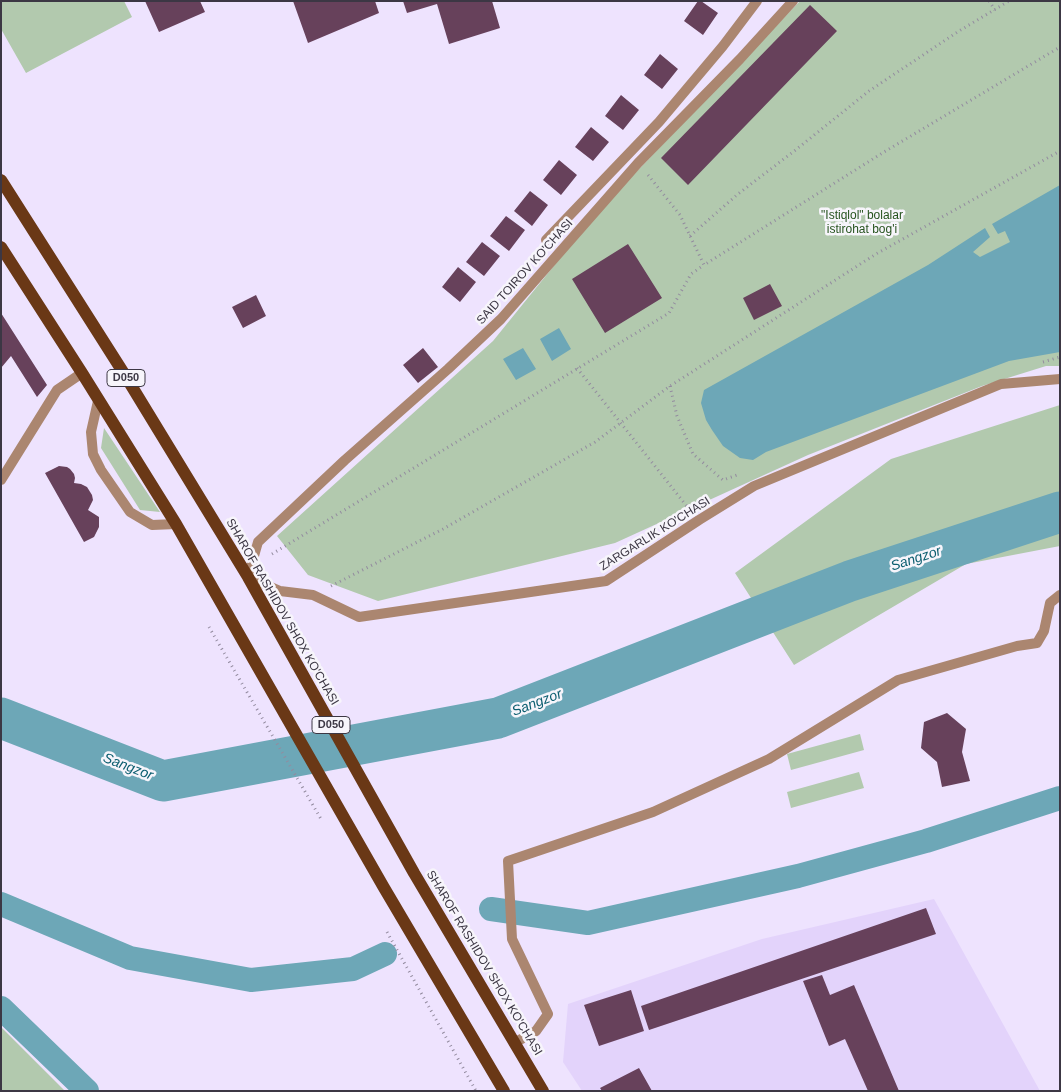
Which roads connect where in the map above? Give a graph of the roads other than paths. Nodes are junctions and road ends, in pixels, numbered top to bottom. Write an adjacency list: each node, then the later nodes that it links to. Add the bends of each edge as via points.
1 (757, 1): 5 (street, via 659,122)
2 (793, 1): 12 (street, SAID TOIROV KO'CHASI, via 638,163 501,320 258,542)
3 (2, 182): 4 (main road, via 4,192); 12 (main road, SHAROF RASHIDOV SHOX KO'CHASI / D050)
4 (1, 199)
5 (546, 240)
6 (1, 248): 7 (main road, D050)
7 (82, 373): 9 (main road, D050); 10 (street, via 57,390)
8 (1060, 379): 12 (street, ZARGARLIK KO'CHASI, via 1002,384 754,486 606,581 359,617 313,595 280,591)
9 (98, 401): 11 (main road, D050); 11 (street, via 91,432 93,454 101,470 130,512 152,525)
10 (1, 480)
11 (176, 524): 15 (main road, D050)
12 (248, 577): 14 (main road, SHAROF RASHIDOV SHOX KO'CHASI / D050, via 414,873)
13 (1060, 595): 14 (street, via 1050,603 1044,631 1036,643 898,680 769,759 654,812 508,861 512,939 548,1014 536,1030)
14 (514, 1042): 16 (main road, SHAROF RASHIDOV SHOX KO'CHASI / D050)
15 (504, 1091)
16 (543, 1091)

